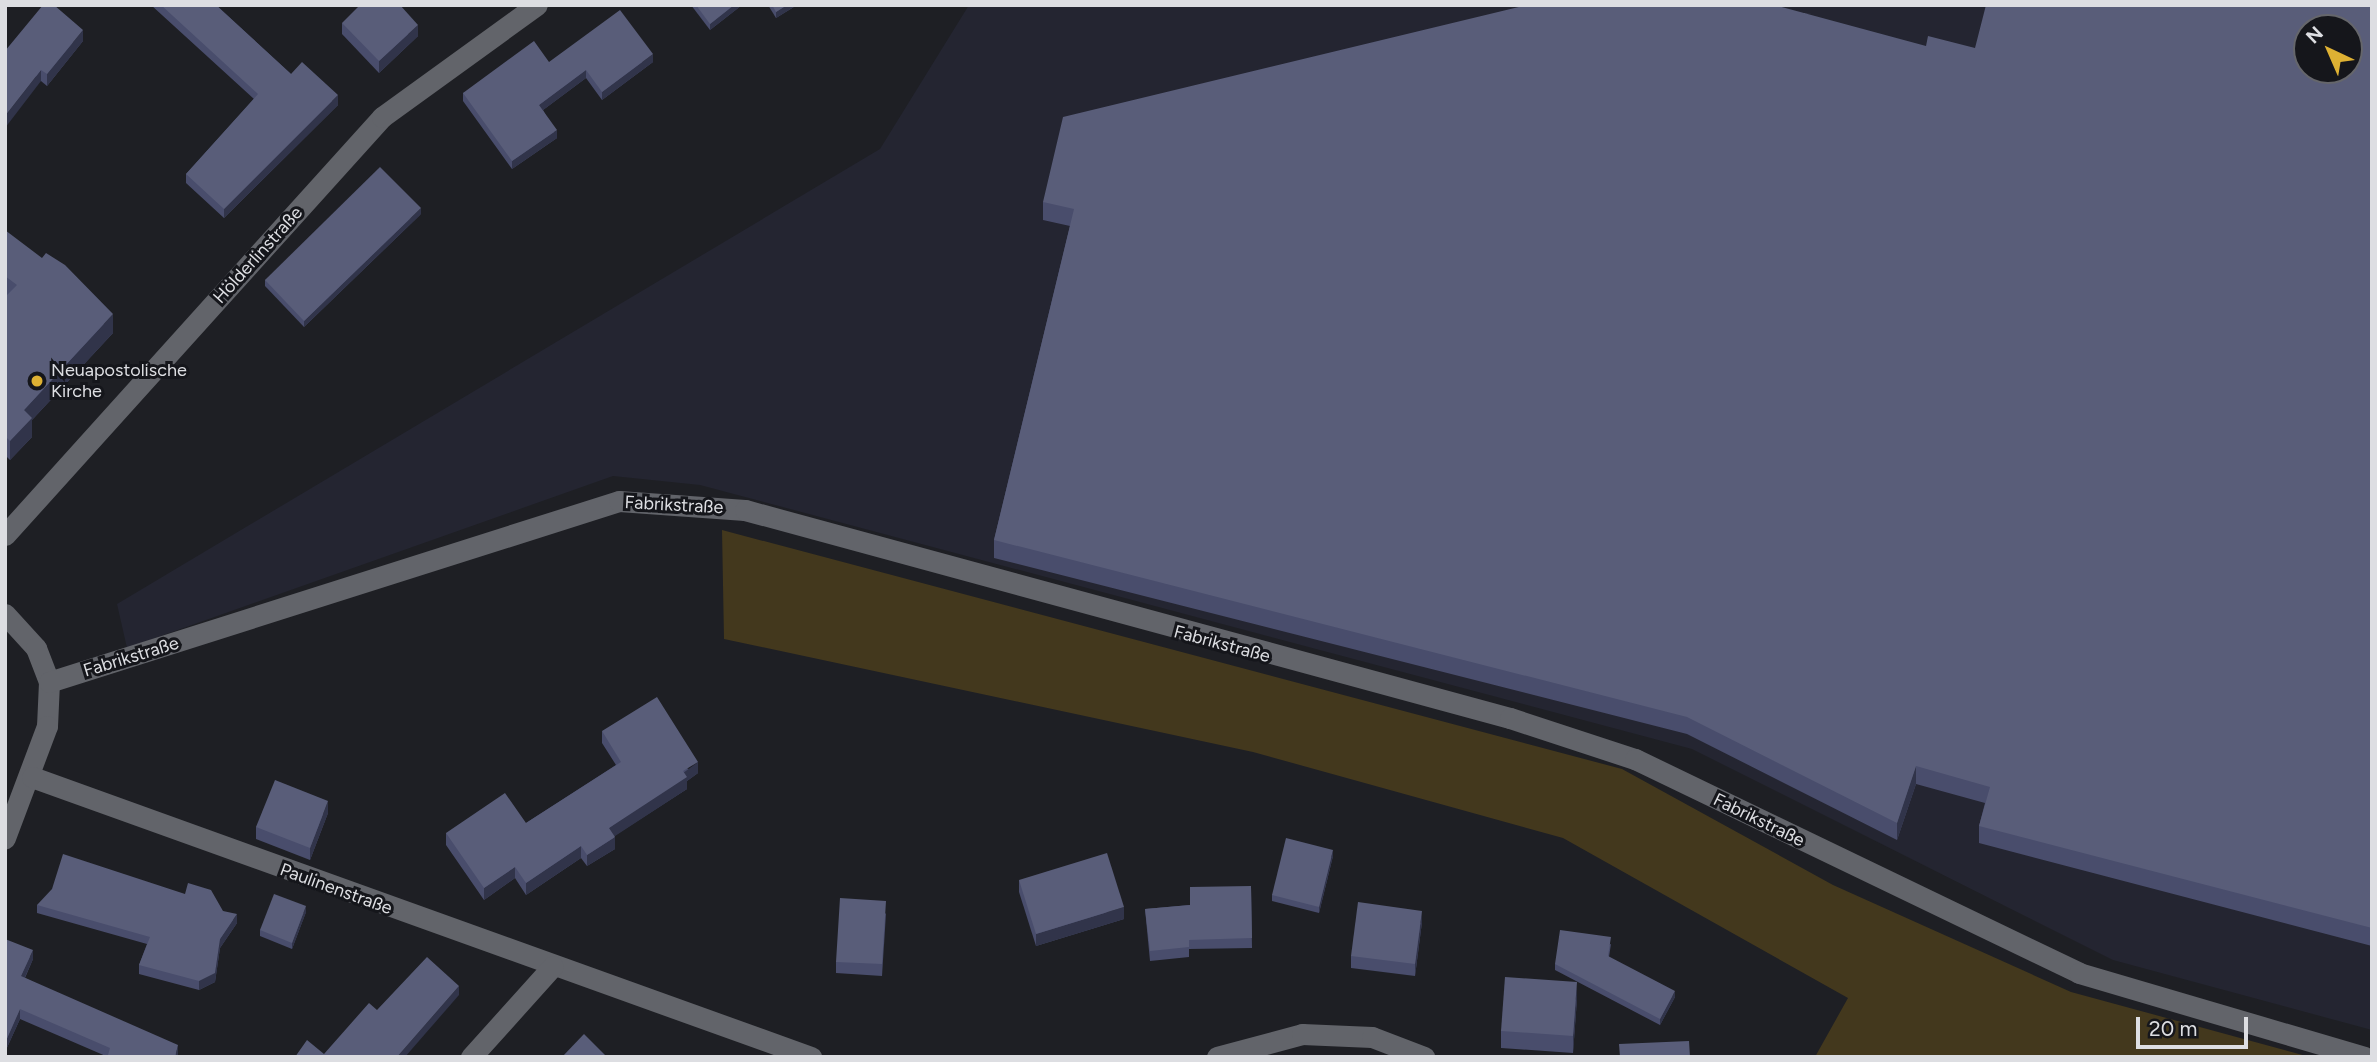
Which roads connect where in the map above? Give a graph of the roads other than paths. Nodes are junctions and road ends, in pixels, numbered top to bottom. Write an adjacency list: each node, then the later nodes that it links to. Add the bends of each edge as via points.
1 (537, 5): 2 (street, Hölderlinstraße, via 382,117)
2 (5, 535)
3 (5, 614): 4 (street, via 36,648)
4 (49, 682): 5 (street, via 47,726); 12 (street, Fabrikstraße, via 619,501 745,510 1510,719 1635,759 2079,972)
5 (32, 777): 6 (street); 7 (street, Paulinenstraße)
6 (5, 838)
7 (553, 966): 8 (street); 9 (street, Paulinenstraße)
8 (471, 1057)
9 (811, 1057)
10 (1217, 1057): 11 (street, via 1302,1034 1372,1037)
11 (1424, 1057)
12 (2365, 1057)

